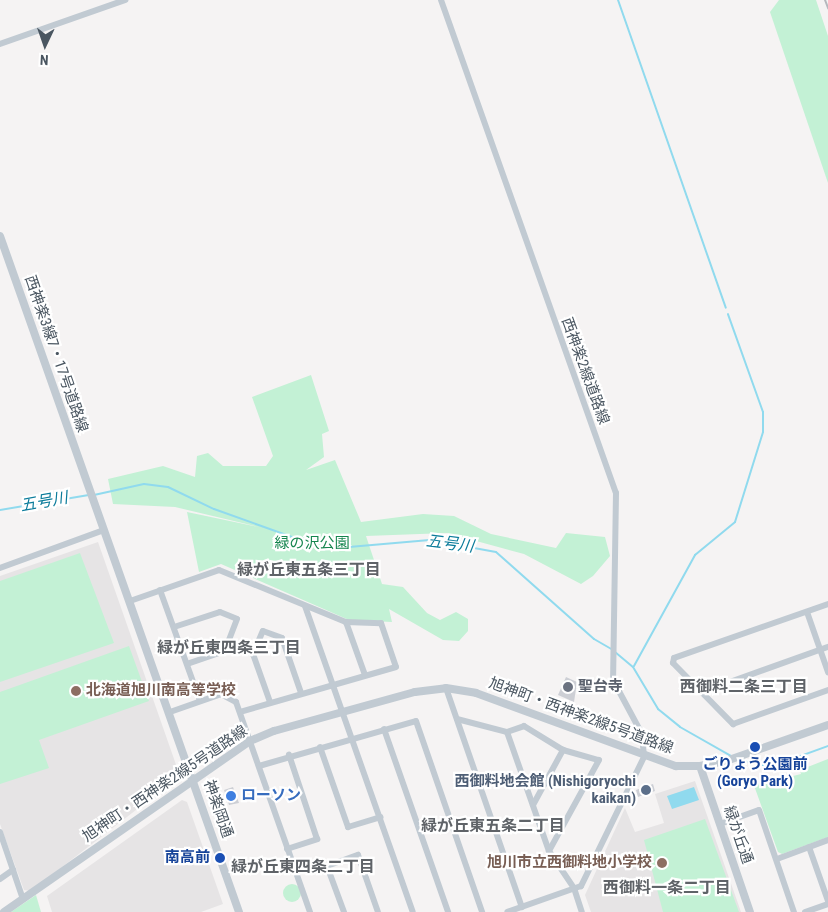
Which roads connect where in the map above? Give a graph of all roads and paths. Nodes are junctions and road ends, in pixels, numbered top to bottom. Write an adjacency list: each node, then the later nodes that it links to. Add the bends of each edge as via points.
1 (125, 0): 3 (street)
2 (441, 0): 38 (street, 西神楽2線道路線, via 616,493 615,690 642,734)
3 (0, 44)
4 (0, 236): 5 (street, 西神楽3線7・17号道路線)
5 (104, 530): 6 (street); 8 (street)
6 (0, 568)
7 (160, 590): 8 (street); 10 (street, via 219,570); 13 (street)
8 (130, 601): 26 (street, 神楽岡通)
9 (828, 604): 11 (street)
10 (305, 606): 12 (street); 19 (street)
11 (807, 612): 15 (street); 22 (street, via 674,658 673,664)
12 (346, 622): 18 (street); 18 (street, via 381,623 396,667)
13 (174, 627): 16 (street); 16 (street, via 220,612 237,619 225,651)
14 (828, 648): 15 (street)
15 (820, 650): 17 (street); 22 (street)
16 (187, 664): 24 (street)
17 (828, 672)
18 (365, 675): 19 (street)
19 (333, 685): 23 (street); 28 (street)
20 (446, 688): 28 (street, 旭神町・西神楽2線5号道路線, via 415,692); 29 (street); 38 (street, 旭神町・西神楽2線5号道路線, via 476,693)
21 (828, 690): 22 (street, via 733,724)
22 (702, 692)
23 (301, 693): 25 (street); 25 (street, via 282,638 264,631 253,654)
24 (200, 701): 26 (street); 27 (street, via 222,694 236,702)
25 (270, 702): 27 (street)
26 (170, 712): 41 (street, 神楽岡通)
27 (240, 712): 34 (street)
28 (343, 712): 33 (street); 34 (street, 旭神町・西神楽2線5号道路線)
29 (457, 718): 32 (street); 56 (street)
30 (828, 725): 40 (street, 旭神町・西神楽2線5号道路線, via 752,752)
31 (384, 729): 33 (street); 63 (street); 64 (street, via 416,721)
32 (507, 732): 36 (street, via 524,726); 42 (street)
33 (352, 738): 35 (street); 43 (street)
34 (250, 741): 39 (street); 41 (street, 旭神町・西神楽2線5号道路線)
35 (320, 747): 37 (street); 43 (street, via 348,827)
36 (562, 750): 42 (street); 49 (street, via 599,760)
37 (289, 755): 39 (street); 48 (street, via 317,839)
38 (644, 757): 40 (street, 旭神町・西神楽2線5号道路線, via 676,766); 53 (street, via 581,886)
39 (259, 766): 48 (street)
40 (700, 766): 44 (street, 緑が丘通)
41 (194, 781): 54 (street, 旭神町・西神楽2線5号道路線); 58 (street, 神楽岡通)
42 (533, 805): 49 (street)
43 (380, 817): 62 (street)
44 (720, 824): 50 (street, via 759,810); 67 (street, 緑が丘通)
45 (0, 832): 51 (street)
46 (828, 840): 47 (street)
47 (809, 847): 50 (street); 55 (street)
48 (287, 849): 59 (street)
49 (550, 851): 53 (street)
50 (777, 859): 68 (street)
51 (13, 870): 52 (street); 54 (street)
52 (0, 879)
53 (574, 888): 56 (street); 66 (street)
54 (23, 898): 57 (street, 旭神町・西神楽2線5号道路線)
55 (828, 902): 69 (street)
56 (522, 907): 65 (street)
57 (4, 912)
58 (239, 912)
59 (310, 912)
60 (344, 912): 61 (street, via 327,866 358,856)
61 (378, 912)
62 (413, 912)
63 (448, 912)
64 (482, 912)
65 (507, 912)
66 (582, 912)
67 (750, 912)
68 (794, 912)
69 (805, 912)

